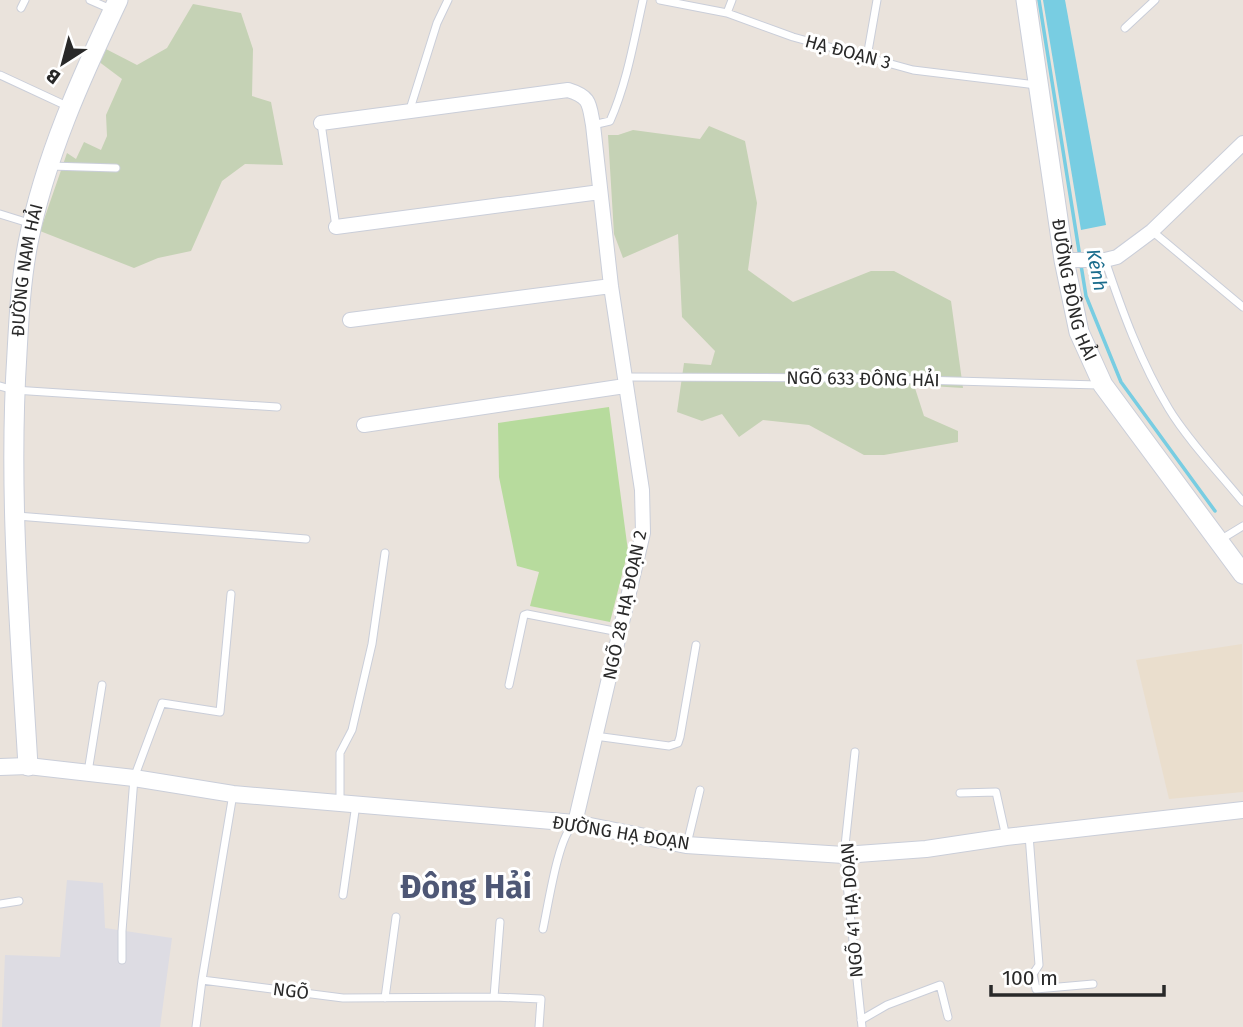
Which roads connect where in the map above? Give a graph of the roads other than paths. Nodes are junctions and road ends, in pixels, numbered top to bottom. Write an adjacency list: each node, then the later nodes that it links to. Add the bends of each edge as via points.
1 (90, 0): 9 (lane)
2 (449, 0): 16 (lane, via 437,23)
3 (643, 0): 18 (lane, via 613,114 610,121)
4 (660, 0): 10 (lane, HẠ ĐOẠN 3)
5 (732, 0): 10 (lane)
6 (877, 0): 12 (lane)
7 (1026, 0): 14 (main road, ĐƯỜNG ĐÔNG HẢI)
8 (1155, 0): 11 (lane)
9 (116, 5): 15 (main road, ĐƯỜNG NAM HẢI)
10 (727, 13): 12 (lane, HẠ ĐOẠN 3)
11 (1125, 28)
12 (867, 57): 14 (lane, HẠ ĐOẠN 3, via 913,69)
13 (0, 75): 15 (lane)
14 (1040, 85): 27 (main road, ĐƯỜNG ĐÔNG HẢI)
15 (69, 107): 20 (main road, ĐƯỜNG NAM HẢI)
16 (410, 109): 17 (street); 18 (street, NGÕ 28 HẠ ĐOẠN 2, via 568,90 588,100)
17 (321, 122): 25 (lane)
18 (593, 125): 22 (street, NGÕ 28 HẠ ĐOẠN 2)
19 (1243, 143): 26 (street)
20 (49, 166): 21 (lane); 24 (main road, ĐƯỜNG NAM HẢI)
21 (116, 168)
22 (600, 192): 25 (street); 29 (street, NGÕ 28 HẠ ĐOẠN 2)
23 (0, 214): 24 (lane)
24 (32, 224): 34 (main road, ĐƯỜNG NAM HẢI)
25 (336, 227)
26 (1152, 231): 28 (street, via 1117,257); 30 (lane)
27 (1068, 260): 28 (street); 33 (main road, ĐƯỜNG ĐÔNG HẢI, via 1079,332)
28 (1105, 260): 37 (lane, via 1139,351 1170,411)
29 (611, 286): 31 (street); 32 (street, NGÕ 28 HẠ ĐOẠN 2)
30 (1243, 307)
31 (350, 320)
32 (624, 381): 33 (lane, NGÕ 633 ĐÔNG HẢI, via 849,378); 36 (street); 46 (street, NGÕ 28 HẠ ĐOẠN 2, via 642,490 643,533)
33 (1103, 385): 41 (main road, ĐƯỜNG ĐÔNG HẢI)
34 (7, 388): 35 (lane); 38 (main road, ĐƯỜNG NAM HẢI)
35 (277, 407)
36 (364, 425)
37 (1243, 502)
38 (9, 507): 40 (lane); 52 (main road, ĐƯỜNG NAM HẢI)
39 (1243, 526): 41 (lane)
40 (306, 540)
41 (1218, 541): 43 (main road, ĐƯỜNG ĐÔNG HẢI); 44 (main road, ĐƯỜNG ĐÔNG HẢI)
42 (385, 553): 59 (lane, via 372,644 352,730 340,753)
43 (1243, 553)
44 (1243, 574)
45 (231, 594): 55 (lane, via 220,712 162,703)
46 (620, 632): 49 (lane, via 524,615); 50 (street, NGÕ 28 HẠ ĐOẠN 2)
47 (696, 645): 50 (lane, via 678,743 669,746)
48 (102, 685): 54 (lane)
49 (509, 685)
50 (595, 736): 61 (street, NGÕ 28 HẠ ĐOẠN 2)
51 (855, 751): 65 (lane, NGÕ 41 HẠ DOẠN)
52 (28, 766): 53 (street, ĐƯỜNG HẠ ĐOẠN); 54 (street, ĐƯỜNG HẠ ĐOẠN)
53 (0, 767)
54 (88, 773): 55 (street, ĐƯỜNG HẠ ĐOẠN)
55 (134, 778): 58 (street, ĐƯỜNG HẠ ĐOẠN); 72 (lane)
56 (700, 790): 64 (lane)
57 (960, 793): 63 (lane, via 996,792)
58 (233, 794): 59 (street, ĐƯỜNG HẠ ĐOẠN); 73 (lane)
59 (348, 803): 61 (street, ĐƯỜNG HẠ ĐOẠN); 66 (lane)
60 (1243, 810): 62 (street, ĐƯỜNG HẠ ĐOẠN)
61 (575, 823): 64 (street, ĐƯỜNG HẠ ĐOẠN); 71 (lane, via 563,842)
62 (1029, 834): 63 (street, ĐƯỜNG HẠ ĐOẠN); 74 (lane, via 1040,965 1033,974 1036,989)
63 (1006, 836): 65 (street, ĐƯỜNG HẠ ĐOẠN, via 926,849)
64 (687, 845): 65 (street, ĐƯỜNG HẠ ĐOẠN)
65 (844, 855): 78 (lane, NGÕ 41 HẠ DOẠN)
66 (343, 895)
67 (19, 901): 68 (lane)
68 (0, 904)
69 (396, 917): 76 (lane)
70 (500, 922): 75 (lane)
71 (543, 929)
72 (122, 960)
73 (202, 980): 76 (lane, NGÕ, via 343,998); 79 (lane)
74 (1093, 984)
75 (494, 997): 76 (lane, NGÕ); 80 (lane, NGÕ, via 541,999)
76 (385, 998)
77 (948, 1017): 78 (lane, via 940,985 887,1005)
78 (862, 1024)
79 (196, 1027)
80 (539, 1027)

